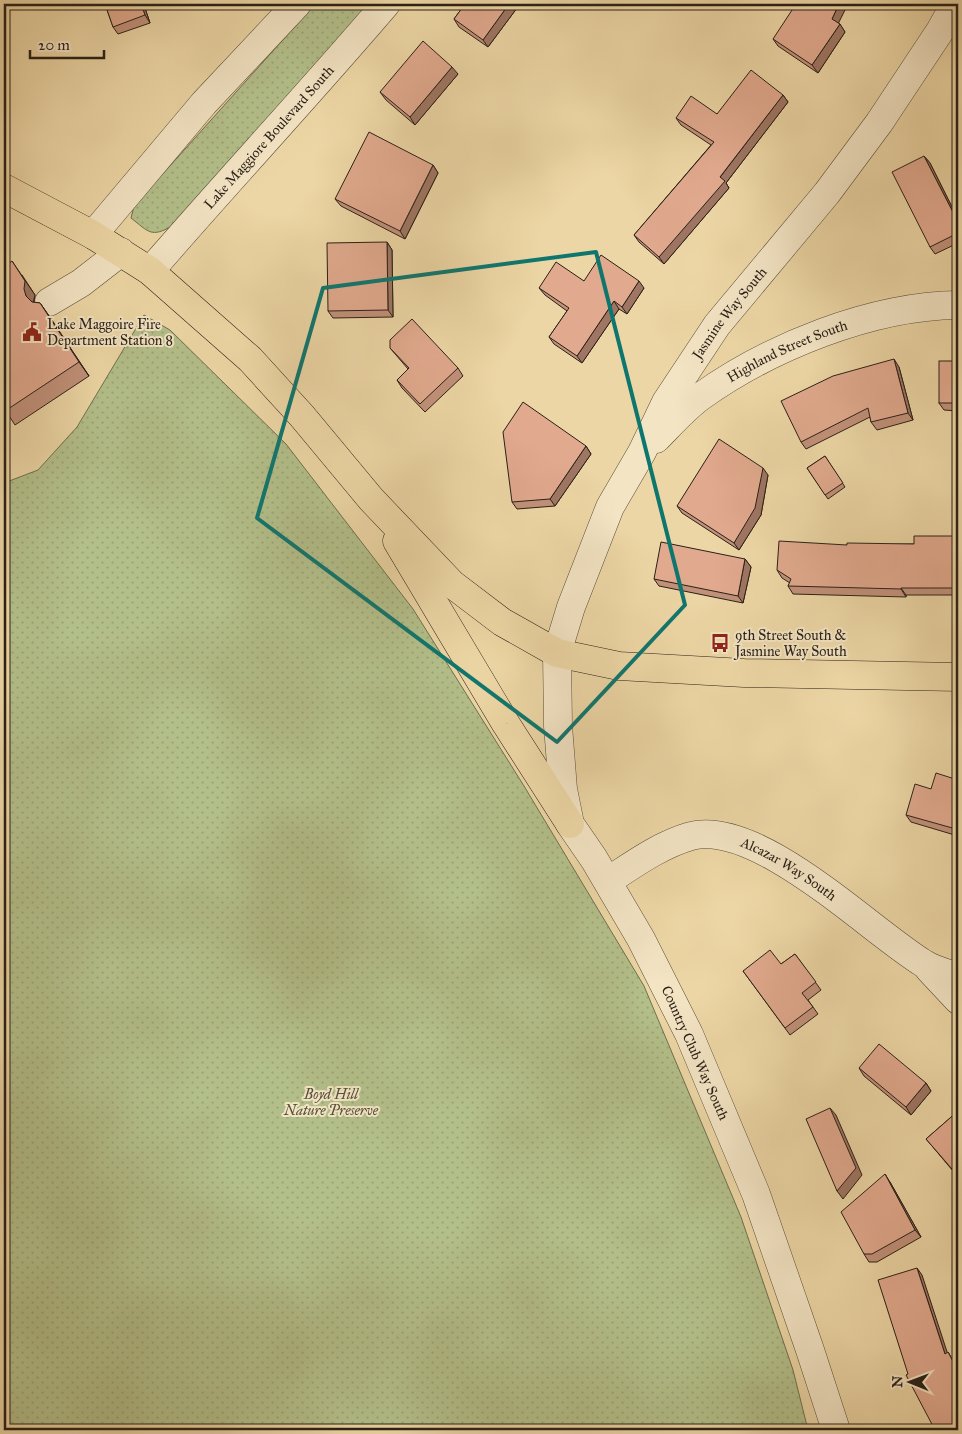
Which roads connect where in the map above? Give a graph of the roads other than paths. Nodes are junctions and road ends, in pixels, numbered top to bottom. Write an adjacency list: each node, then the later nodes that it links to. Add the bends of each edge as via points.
1 (297, 4): 5 (street, via 204,103)
2 (386, 4): 7 (street, Lake Maggiore Boulevard South)
3 (956, 4): 10 (street, Jasmine Way South, via 880,123 827,193 717,325 666,402)
4 (4, 188): 5 (main road)
5 (93, 235): 6 (main road)
6 (121, 252): 7 (main road); 8 (street, via 81,283)
7 (150, 271): 11 (main road, via 250,359)
8 (49, 302)
9 (958, 305): 10 (street, Highland Street South, via 874,317 823,332 761,360 698,398)
10 (642, 452): 12 (street, Jasmine Way South, via 610,507 571,607)
11 (371, 499): 12 (main road, via 452,584 502,622); 14 (main road)
12 (557, 653): 13 (main road, via 619,666 744,673); 14 (street, Country Club Way South, via 558,726 563,788)
13 (958, 678)
14 (570, 824): 15 (street, Country Club Way South)
15 (608, 881): 16 (street, Alcazar Way South, via 656,850 692,836 719,835 753,845 791,866); 19 (street, Country Club Way South, via 693,1042 756,1194)
16 (924, 964): 17 (street, Alcazar Way South); 18 (street)
17 (958, 977)
18 (958, 1000)
19 (836, 1430)

